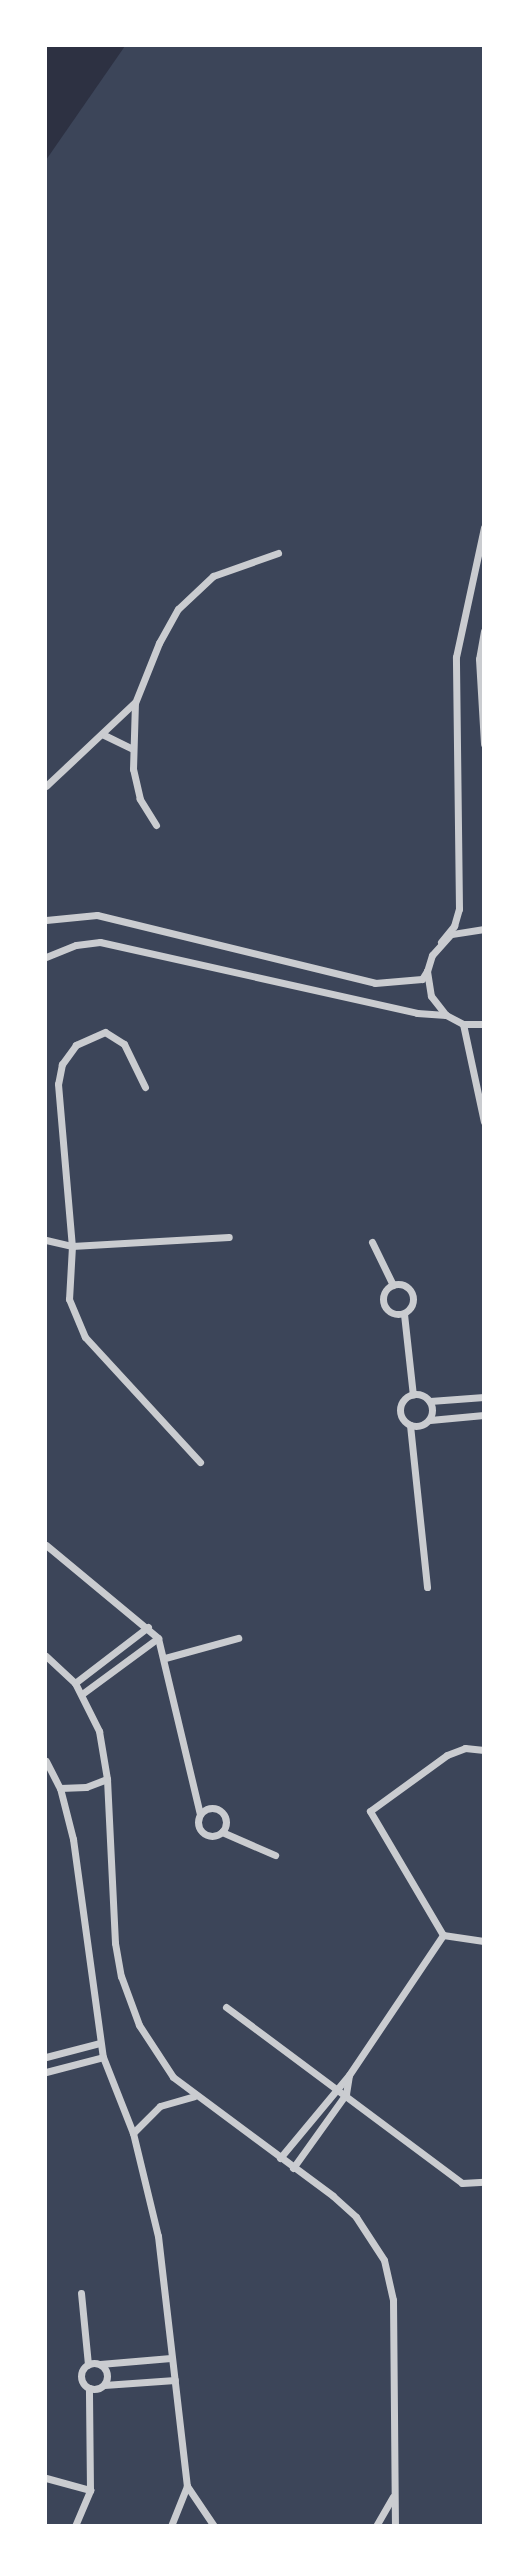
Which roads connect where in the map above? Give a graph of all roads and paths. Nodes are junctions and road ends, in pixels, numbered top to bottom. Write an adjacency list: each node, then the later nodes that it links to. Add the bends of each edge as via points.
1 (484, 527): 12 (street, via 456,657 458,917)
2 (278, 553): 4 (street, via 228,569 189,596 167,627)
3 (484, 631): 6 (street, via 479,659)
4 (135, 703): 5 (street); 7 (street)
5 (102, 734): 7 (street); 8 (street)
6 (484, 744)
7 (134, 749): 9 (street, via 135,784)
8 (46, 786)
9 (156, 825)
10 (46, 918): 14 (street, via 97,915 375,983 422,978)
11 (484, 929): 12 (street, via 464,929)
12 (441, 942): 14 (street)
13 (46, 957): 15 (street, via 76,945 100,943 417,1013)
14 (427, 971): 15 (street, via 431,996)
15 (446, 1015): 16 (street)
16 (463, 1024): 17 (street); 19 (street)
17 (484, 1024)
18 (145, 1087): 23 (street, via 124,1044 106,1032 76,1045 62,1064 58,1084)
19 (484, 1122)
20 (229, 1237): 23 (street)
21 (46, 1240): 23 (street)
22 (372, 1242): 24 (street)
23 (72, 1246): 32 (street, via 69,1299 75,1322)
24 (393, 1285): 25 (street, via 406,1286 414,1296); 25 (street, via 383,1303 391,1313)
25 (404, 1314): 26 (street)
26 (413, 1395): 28 (street); 31 (street, via 400,1411)
27 (484, 1397): 28 (street)
28 (430, 1401): 30 (street)
29 (484, 1415): 30 (street)
30 (430, 1420): 31 (street)
31 (410, 1425): 34 (street)
32 (200, 1462)
33 (46, 1545): 35 (street)
34 (426, 1587)
35 (148, 1627): 36 (street); 40 (street)
36 (159, 1638): 39 (street); 41 (street)
37 (237, 1638): 39 (street)
38 (46, 1656): 40 (street)
39 (164, 1658): 46 (street)
40 (75, 1683): 41 (street)
41 (82, 1694): 44 (street, via 99,1731)
42 (484, 1750): 49 (street, via 465,1748 447,1755 370,1811)
43 (46, 1761): 45 (street)
44 (107, 1779): 45 (street, via 86,1787); 59 (street, via 115,1943 121,1976 139,2025 162,2063)
45 (60, 1788): 52 (street, via 73,1839)
46 (200, 1814): 47 (street, via 197,1822 203,1833 215,1836); 47 (street, via 214,1808 223,1813 226,1823)
47 (222, 1832): 48 (street)
48 (275, 1855)
49 (443, 1935): 50 (street); 56 (street)
50 (484, 1941)
51 (226, 2007): 57 (street)
52 (100, 2043): 53 (street); 54 (street)
53 (46, 2057)
54 (103, 2057): 55 (street); 60 (street)
55 (46, 2072)
56 (349, 2076): 57 (street); 58 (street)
57 (336, 2087): 58 (street); 61 (street)
58 (346, 2094): 62 (street); 63 (street, via 462,2183)
59 (194, 2096): 60 (street, via 160,2106); 61 (street)
60 (133, 2133): 65 (street, via 158,2236)
61 (280, 2158): 62 (street)
62 (293, 2168): 74 (street, via 356,2217 384,2260 390,2279)
63 (484, 2182)
64 (81, 2293): 67 (street)
65 (172, 2358): 66 (street); 68 (street)
66 (99, 2364): 67 (street); 69 (street, via 107,2374)
67 (88, 2365): 70 (street, via 82,2374)
68 (174, 2380): 69 (street); 72 (street)
69 (104, 2385): 70 (street)
70 (89, 2388): 73 (street)
71 (46, 2478): 73 (street)
72 (187, 2486): 76 (street); 77 (street)
73 (90, 2490): 75 (street)
74 (393, 2497): 78 (street); 79 (street)
75 (75, 2525)
76 (171, 2525)
77 (214, 2525)
78 (376, 2525)
79 (396, 2525)

